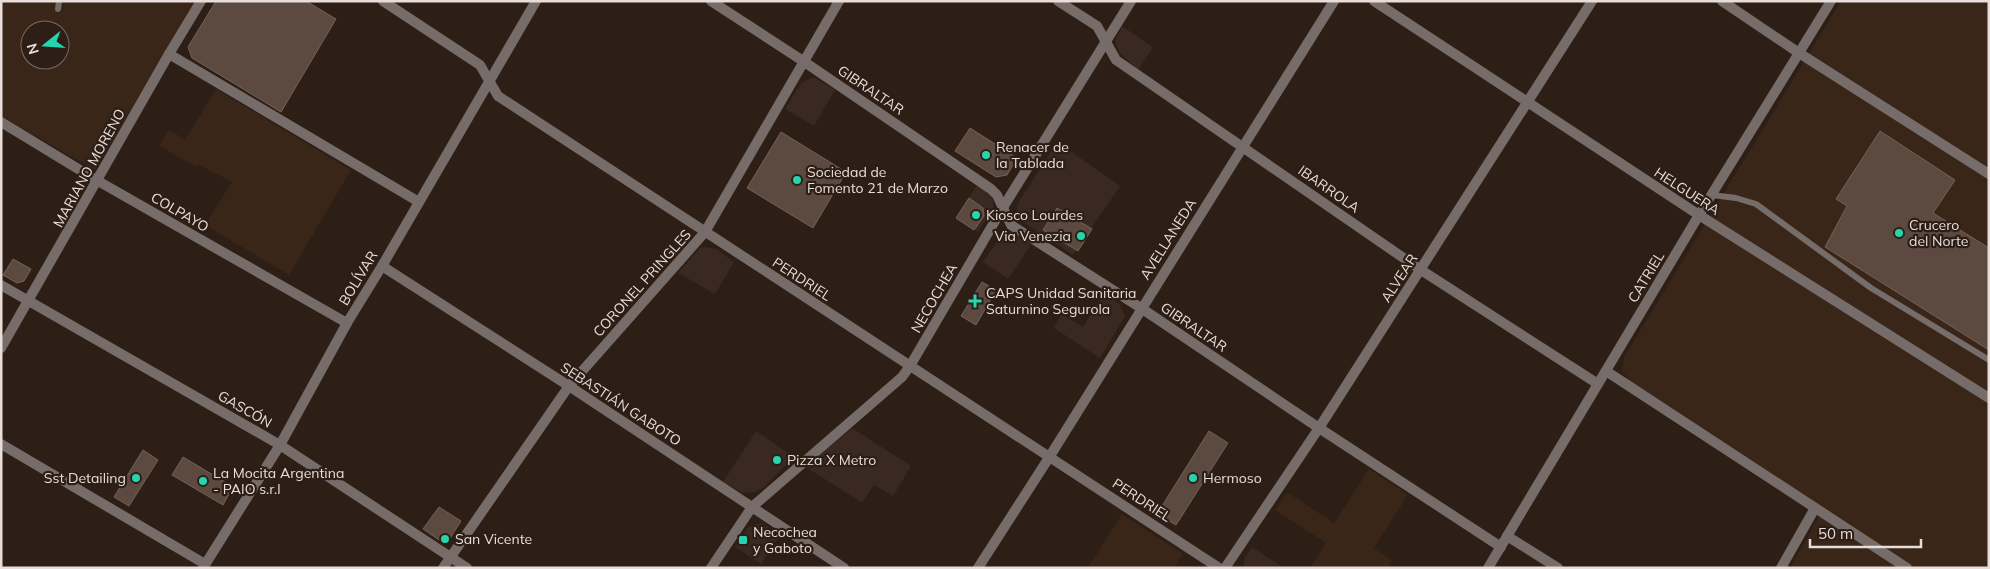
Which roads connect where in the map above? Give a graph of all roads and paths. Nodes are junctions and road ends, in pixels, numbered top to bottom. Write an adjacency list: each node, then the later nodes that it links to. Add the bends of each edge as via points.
1 (59, 1): 14 (lane)
2 (201, 1): 17 (street, MARIANO MORENO)
3 (383, 1): 19 (street, PERDRIEL, via 480,65)
4 (536, 1): 19 (street, BOLÍVAR)
5 (711, 1): 18 (street, GIBRALTAR)
6 (839, 1): 18 (street, CORONEL PRINGLES)
7 (1058, 1): 15 (street, IBARROLA, via 1097,26)
8 (1131, 1): 15 (street, NECOCHEA)
9 (1334, 1): 22 (street, AVELLANEDA)
10 (1374, 1): 20 (street, HELGUERA)
11 (1592, 1): 20 (street, ALVEAR)
12 (1722, 1): 16 (street)
13 (1830, 1): 16 (street, CATRIEL)
14 (58, 9)
15 (1107, 43): 22 (street, IBARROLA, via 1116,60); 27 (street, NECOCHEA)
16 (1799, 53): 23 (street); 25 (street, CATRIEL)
17 (169, 54): 24 (street, MARIANO MORENO); 26 (street)
18 (803, 61): 27 (street, GIBRALTAR, via 991,189); 29 (street, CORONEL PRINGLES)
19 (489, 80): 26 (street, BOLÍVAR); 29 (street, PERDRIEL, via 498,96)
20 (1528, 102): 28 (street, HELGUERA); 31 (street, ALVEAR)
21 (1, 122): 24 (street, COLPAYO)
22 (1243, 145): 31 (street, IBARROLA); 34 (street, AVELLANEDA)
23 (1989, 174)
24 (98, 180): 33 (street, MARIANO MORENO); 35 (street, COLPAYO)
25 (1712, 195): 28 (street, CATRIEL); 37 (lane, via 1756,204 1871,288)
26 (419, 202): 30 (street, BOLÍVAR)
27 (1002, 209): 34 (street, GIBRALTAR, via 1011,225); 38 (street, NECOCHEA)
28 (1699, 215): 39 (street, CATRIEL); 42 (street, HELGUERA)
29 (705, 232): 38 (street, PERDRIEL); 41 (street, CORONEL PRINGLES)
30 (382, 266): 35 (street, BOLÍVAR); 41 (street, SEBASTIÁN GABOTO)
31 (1421, 270): 40 (street, IBARROLA); 43 (street, ALVEAR)
32 (1, 285): 33 (street, GASCÓN)
33 (28, 302): 36 (street, MARIANO MORENO); 45 (street, GASCÓN)
34 (1141, 308): 43 (street, GIBRALTAR); 46 (street, AVELLANEDA)
35 (347, 323): 45 (street, BOLÍVAR)
36 (1, 348)
37 (1989, 360)
38 (910, 366): 46 (street, PERDRIEL); 47 (street, NECOCHEA)
39 (1606, 370): 40 (street, CATRIEL); 48 (street)
40 (1598, 384): 49 (street, CATRIEL)
41 (569, 386): 47 (street, SEBASTIÁN GABOTO); 51 (street, CORONEL PRINGLES)
42 (1989, 398)
43 (1319, 428): 50 (street, GIBRALTAR); 59 (street, ALVEAR)
44 (1, 444): 52 (street)
45 (280, 445): 51 (street, GASCÓN); 52 (street, BOLÍVAR)
46 (1050, 456): 57 (street, AVELLANEDA); 58 (street, PERDRIEL)
47 (752, 507): 55 (street, NECOCHEA); 56 (street, SEBASTIÁN GABOTO)
48 (1815, 508): 62 (street); 63 (street)
49 (1507, 536): 50 (street, CATRIEL); 61 (street)
50 (1501, 547): 60 (street, CATRIEL)
51 (450, 557): 53 (street, CORONEL PRINGLES); 54 (street, GASCÓN)
52 (204, 566)
53 (443, 568)
54 (468, 568)
55 (711, 568)
56 (844, 568)
57 (978, 568)
58 (1219, 568)
59 (1226, 568)
60 (1488, 568)
61 (1558, 568)
62 (1781, 568)
63 (1907, 568)

